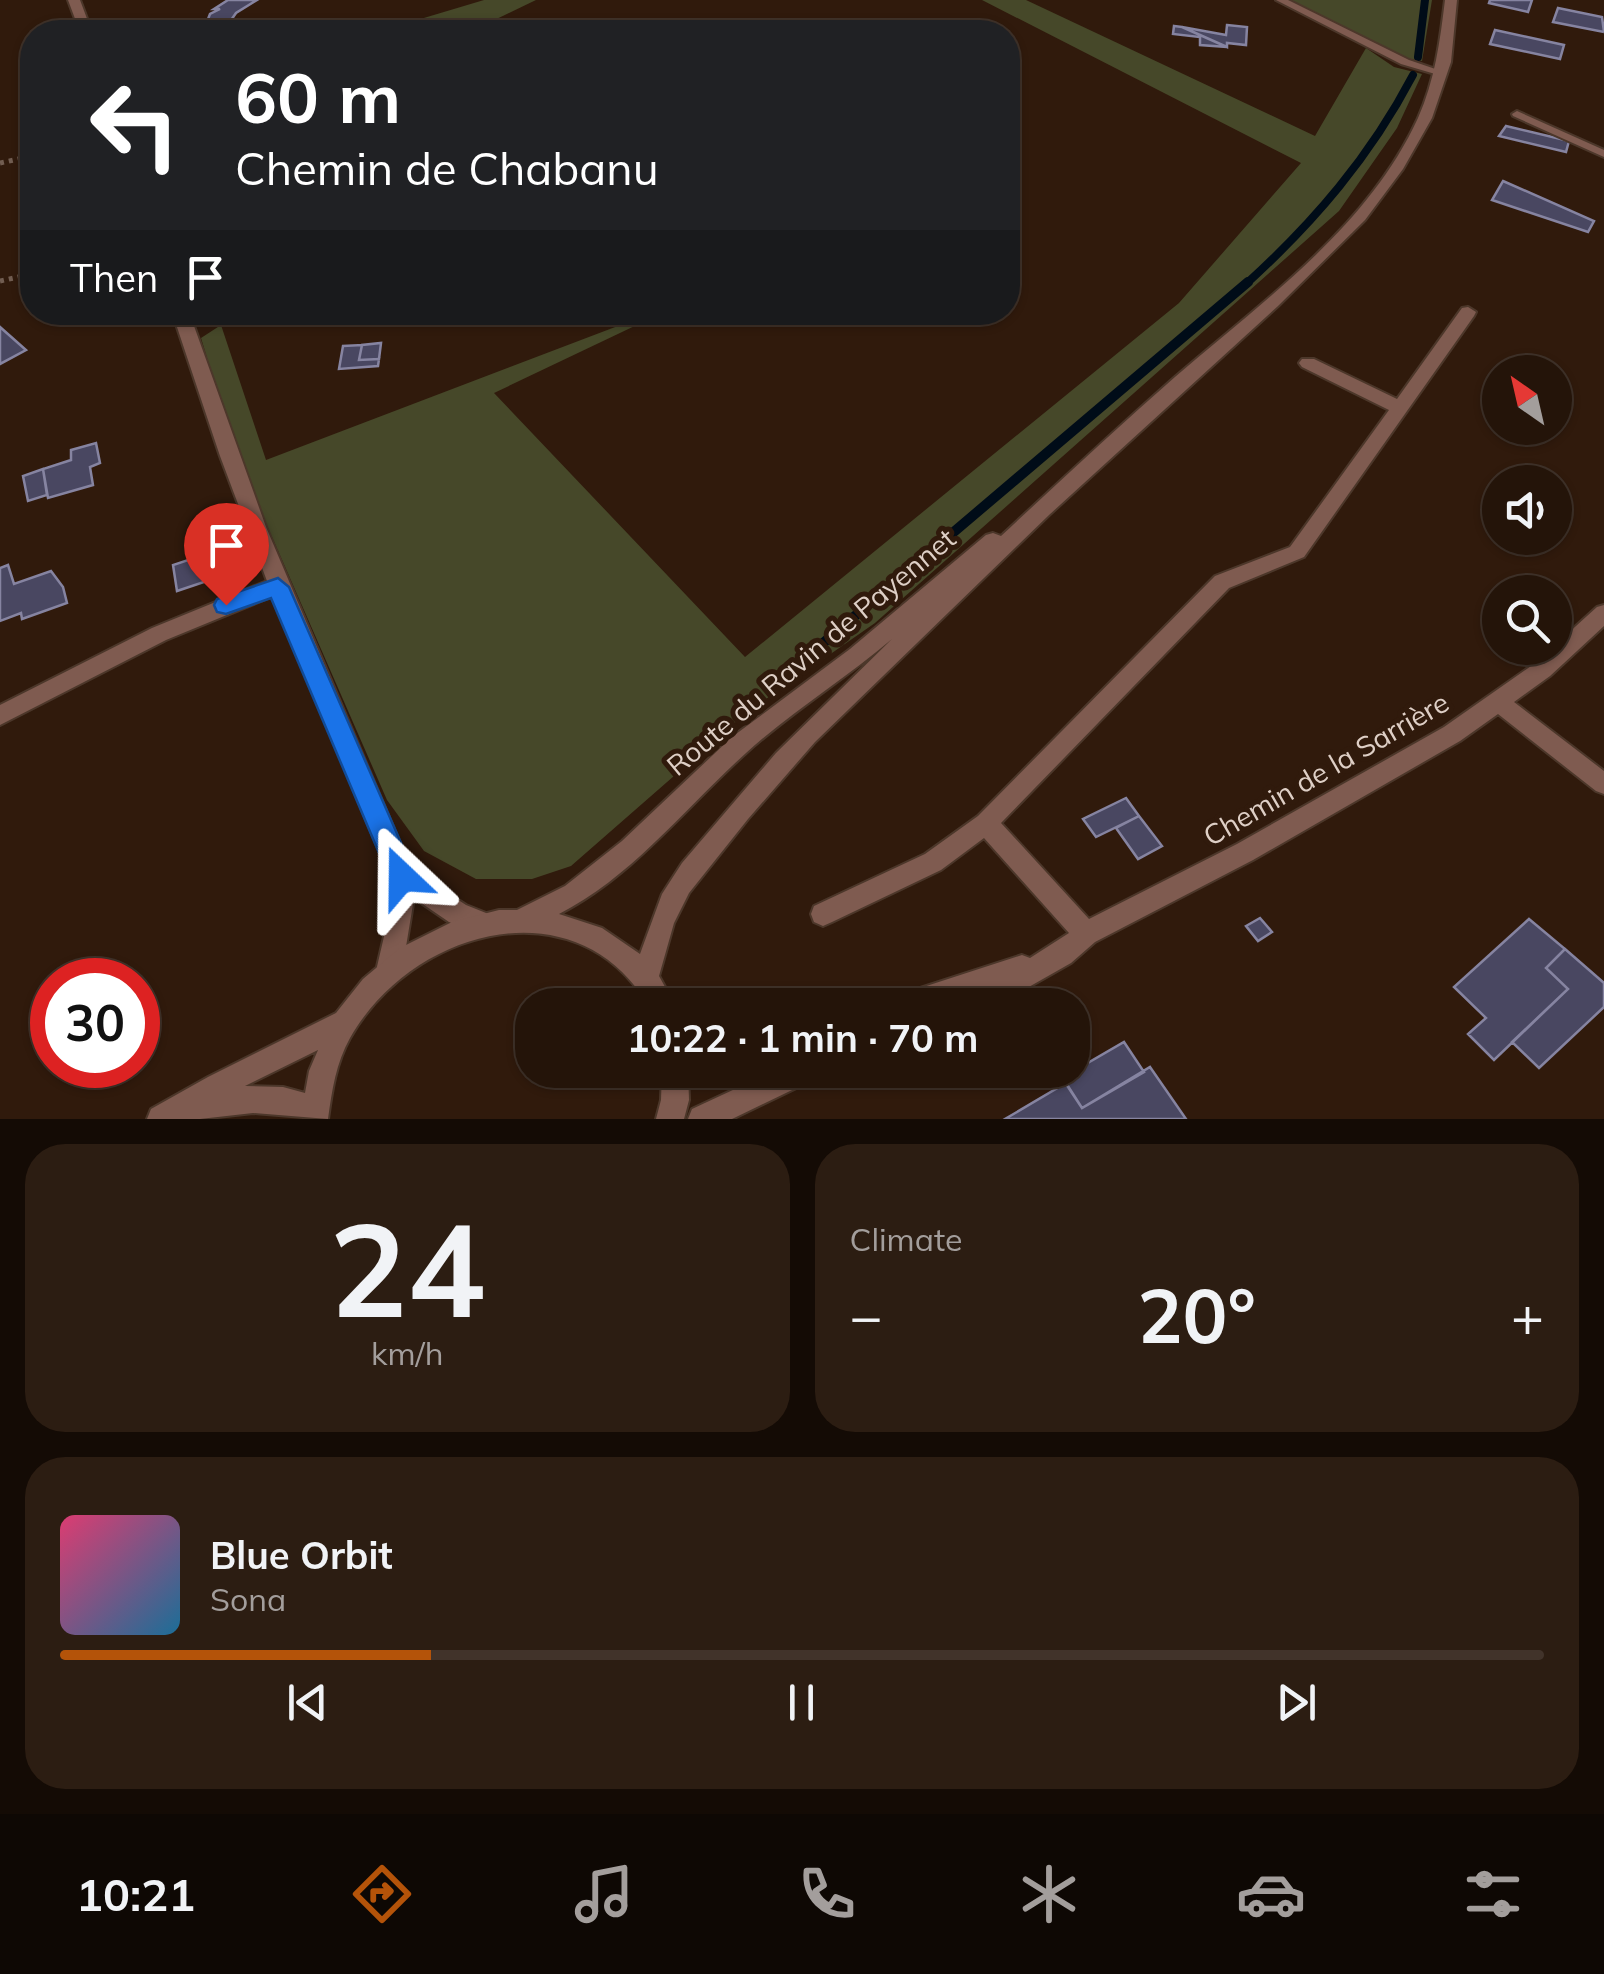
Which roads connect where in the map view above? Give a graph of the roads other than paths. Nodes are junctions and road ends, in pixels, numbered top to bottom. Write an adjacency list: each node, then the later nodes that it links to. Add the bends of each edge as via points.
1 (1281, 0): 3 (lane, via 1405,62)
2 (1451, 0): 3 (street, Route du Ravin de Payennet)
3 (1442, 73): 10 (street, Route du Ravin de Payennet, via 1411,148 1336,244)
4 (1518, 114): 5 (lane)
5 (1604, 154)
6 (1468, 312): 9 (street)
7 (184, 325): 11 (street)
8 (1308, 364): 9 (street)
9 (1401, 408): 16 (street, via 1297,552 1222,582)
10 (1087, 466): 19 (street, Route du Ravin de Payennet, via 740,744 630,849 574,894); 24 (street, Route du Ravin de Payennet, via 761,783 675,893)
11 (278, 587): 14 (street, via 159,634); 17 (street)
12 (1604, 613): 13 (street, Chemin de la Sarrière)
13 (1500, 704): 15 (street); 21 (street, Chemin de la Sarrière, via 1245,852)
14 (0, 716)
15 (1604, 784)
16 (986, 823): 18 (street, via 933,862); 21 (street)
17 (402, 877): 20 (street); 23 (street)
18 (823, 914)
19 (526, 918): 20 (street); 24 (street, via 572,926 599,939)
20 (482, 922): 23 (street, via 418,950)
21 (1086, 934): 22 (street, Chemin de la Sarrière)
22 (1062, 954): 26 (street); 27 (street)
23 (389, 972): 28 (street)
24 (646, 978): 25 (street)
25 (652, 988)
26 (959, 988)
27 (1002, 988)
28 (346, 1022): 31 (street); 32 (street, via 325,1064)
29 (673, 1088): 33 (street)
30 (768, 1088): 34 (street)
31 (169, 1114): 32 (street, via 285,1098)
32 (314, 1114)
33 (670, 1119)
34 (702, 1119)

